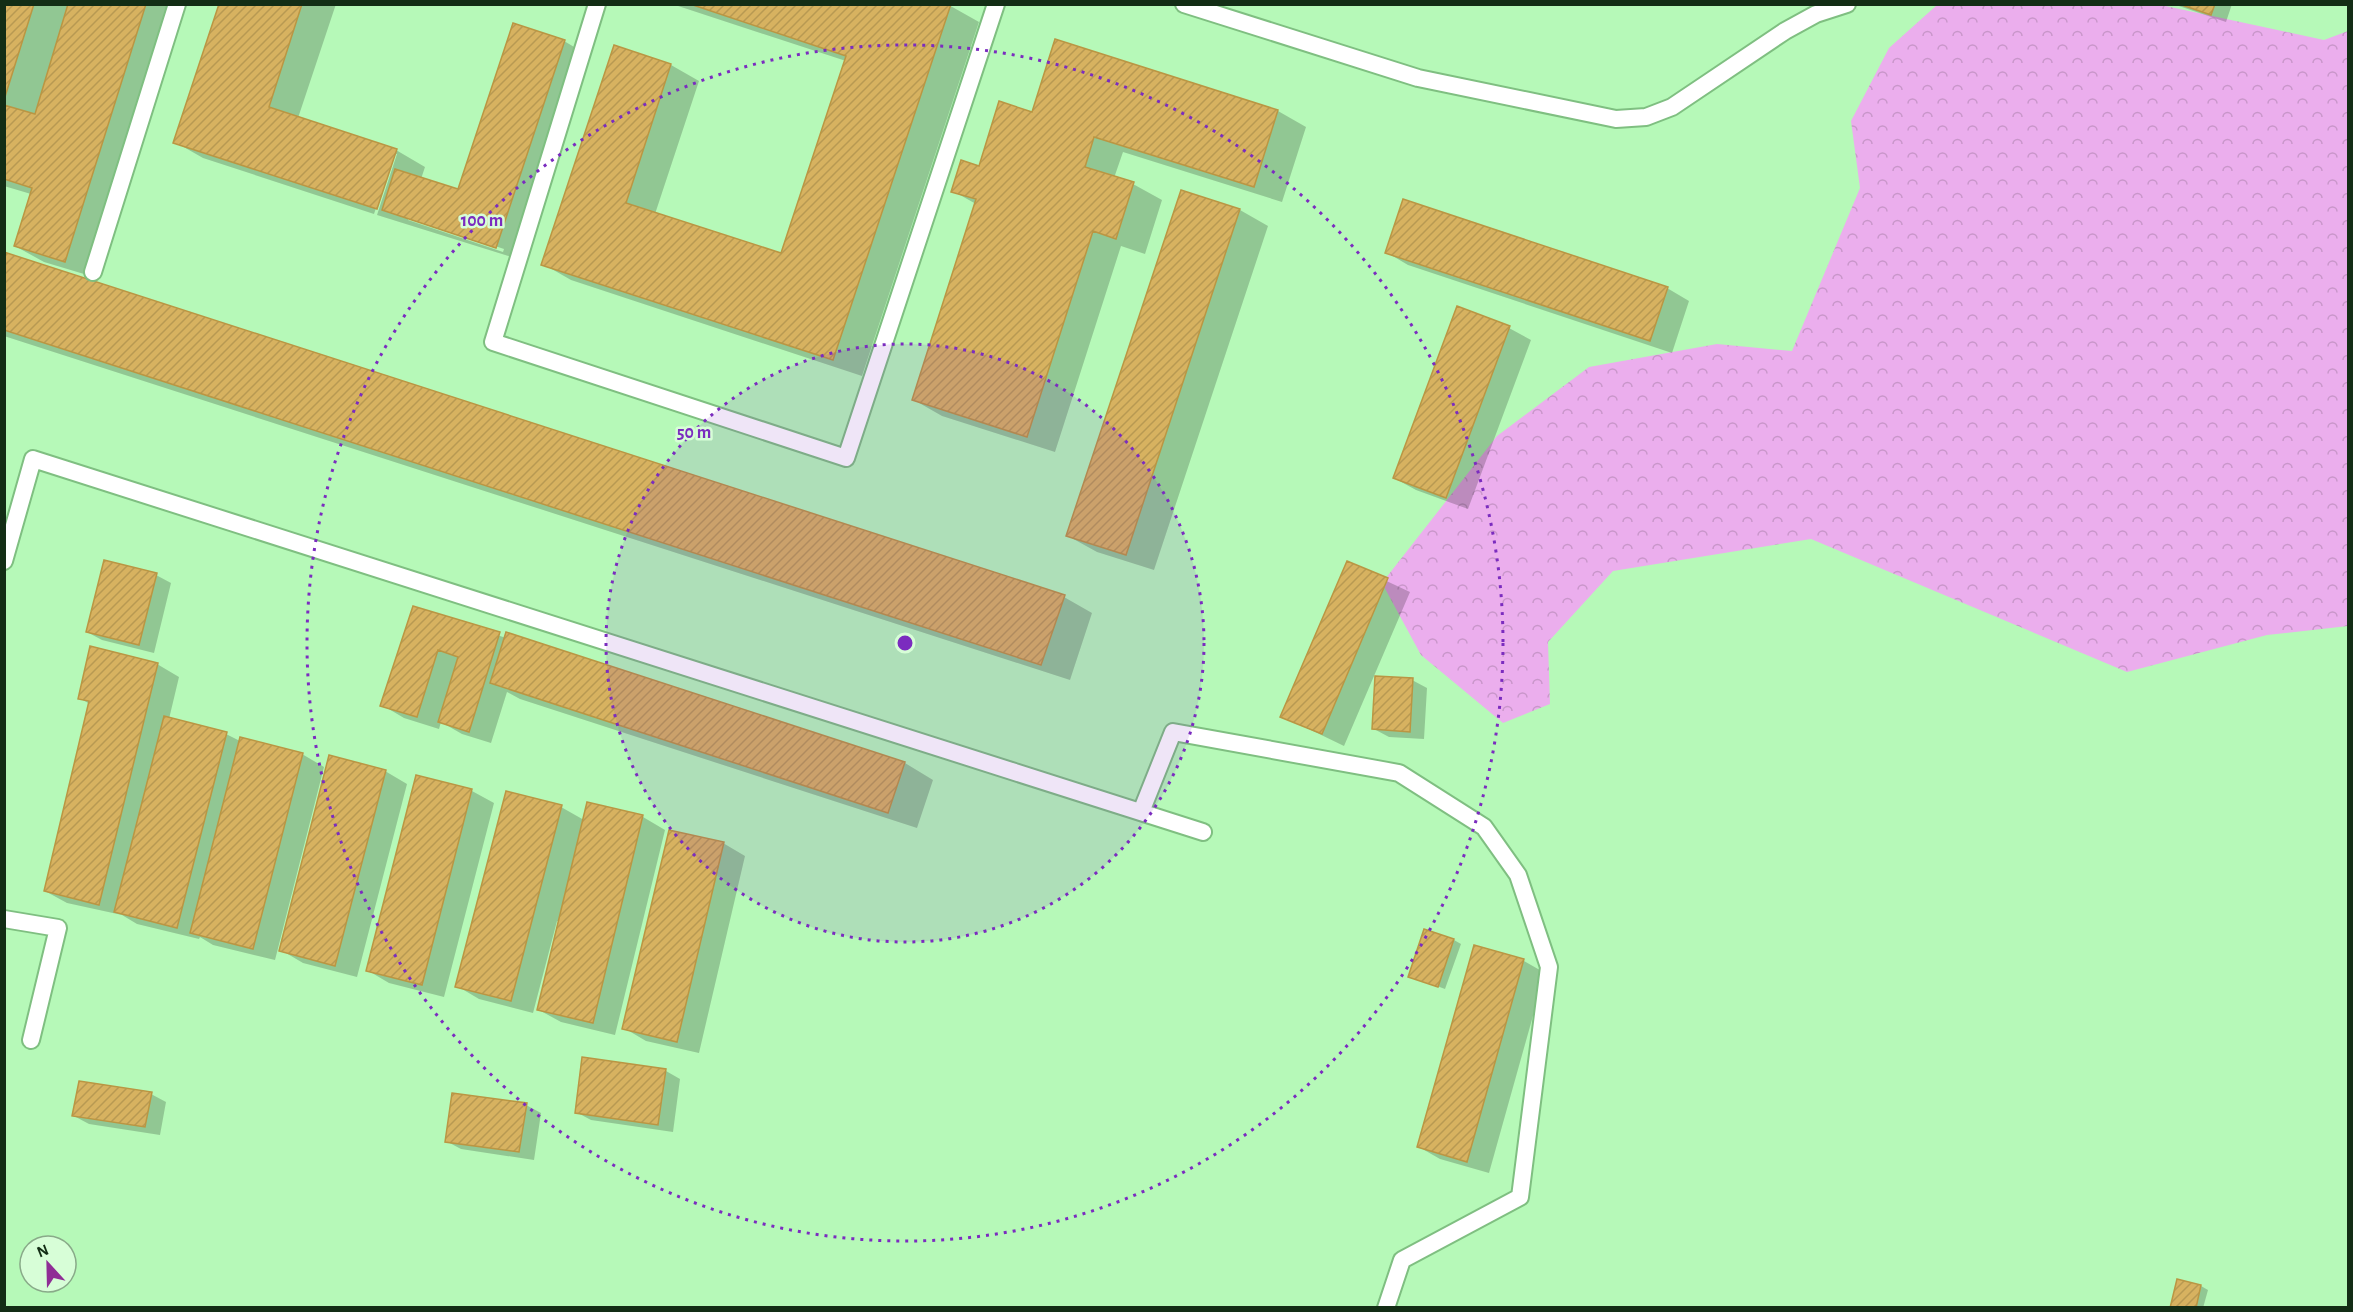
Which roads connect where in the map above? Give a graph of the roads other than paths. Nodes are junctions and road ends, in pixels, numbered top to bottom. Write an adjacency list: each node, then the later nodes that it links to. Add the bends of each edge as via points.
1 (177, 4): 6 (lane)
2 (597, 4): 3 (lane, via 493,342 846,458)
3 (996, 4)
4 (1184, 4): 5 (lane, via 1418,78 1616,119 1646,117 1672,107 1785,31 1816,14)
5 (1847, 4)
6 (93, 272)
7 (4, 561): 8 (lane, via 33,459)
8 (1141, 812): 9 (lane); 12 (lane, via 1173,732 1399,772 1484,827 1518,875 1549,967 1520,1197 1402,1260)
9 (1203, 832)
10 (4, 919): 11 (lane, via 58,928)
11 (32, 1040)
12 (1386, 1308)

